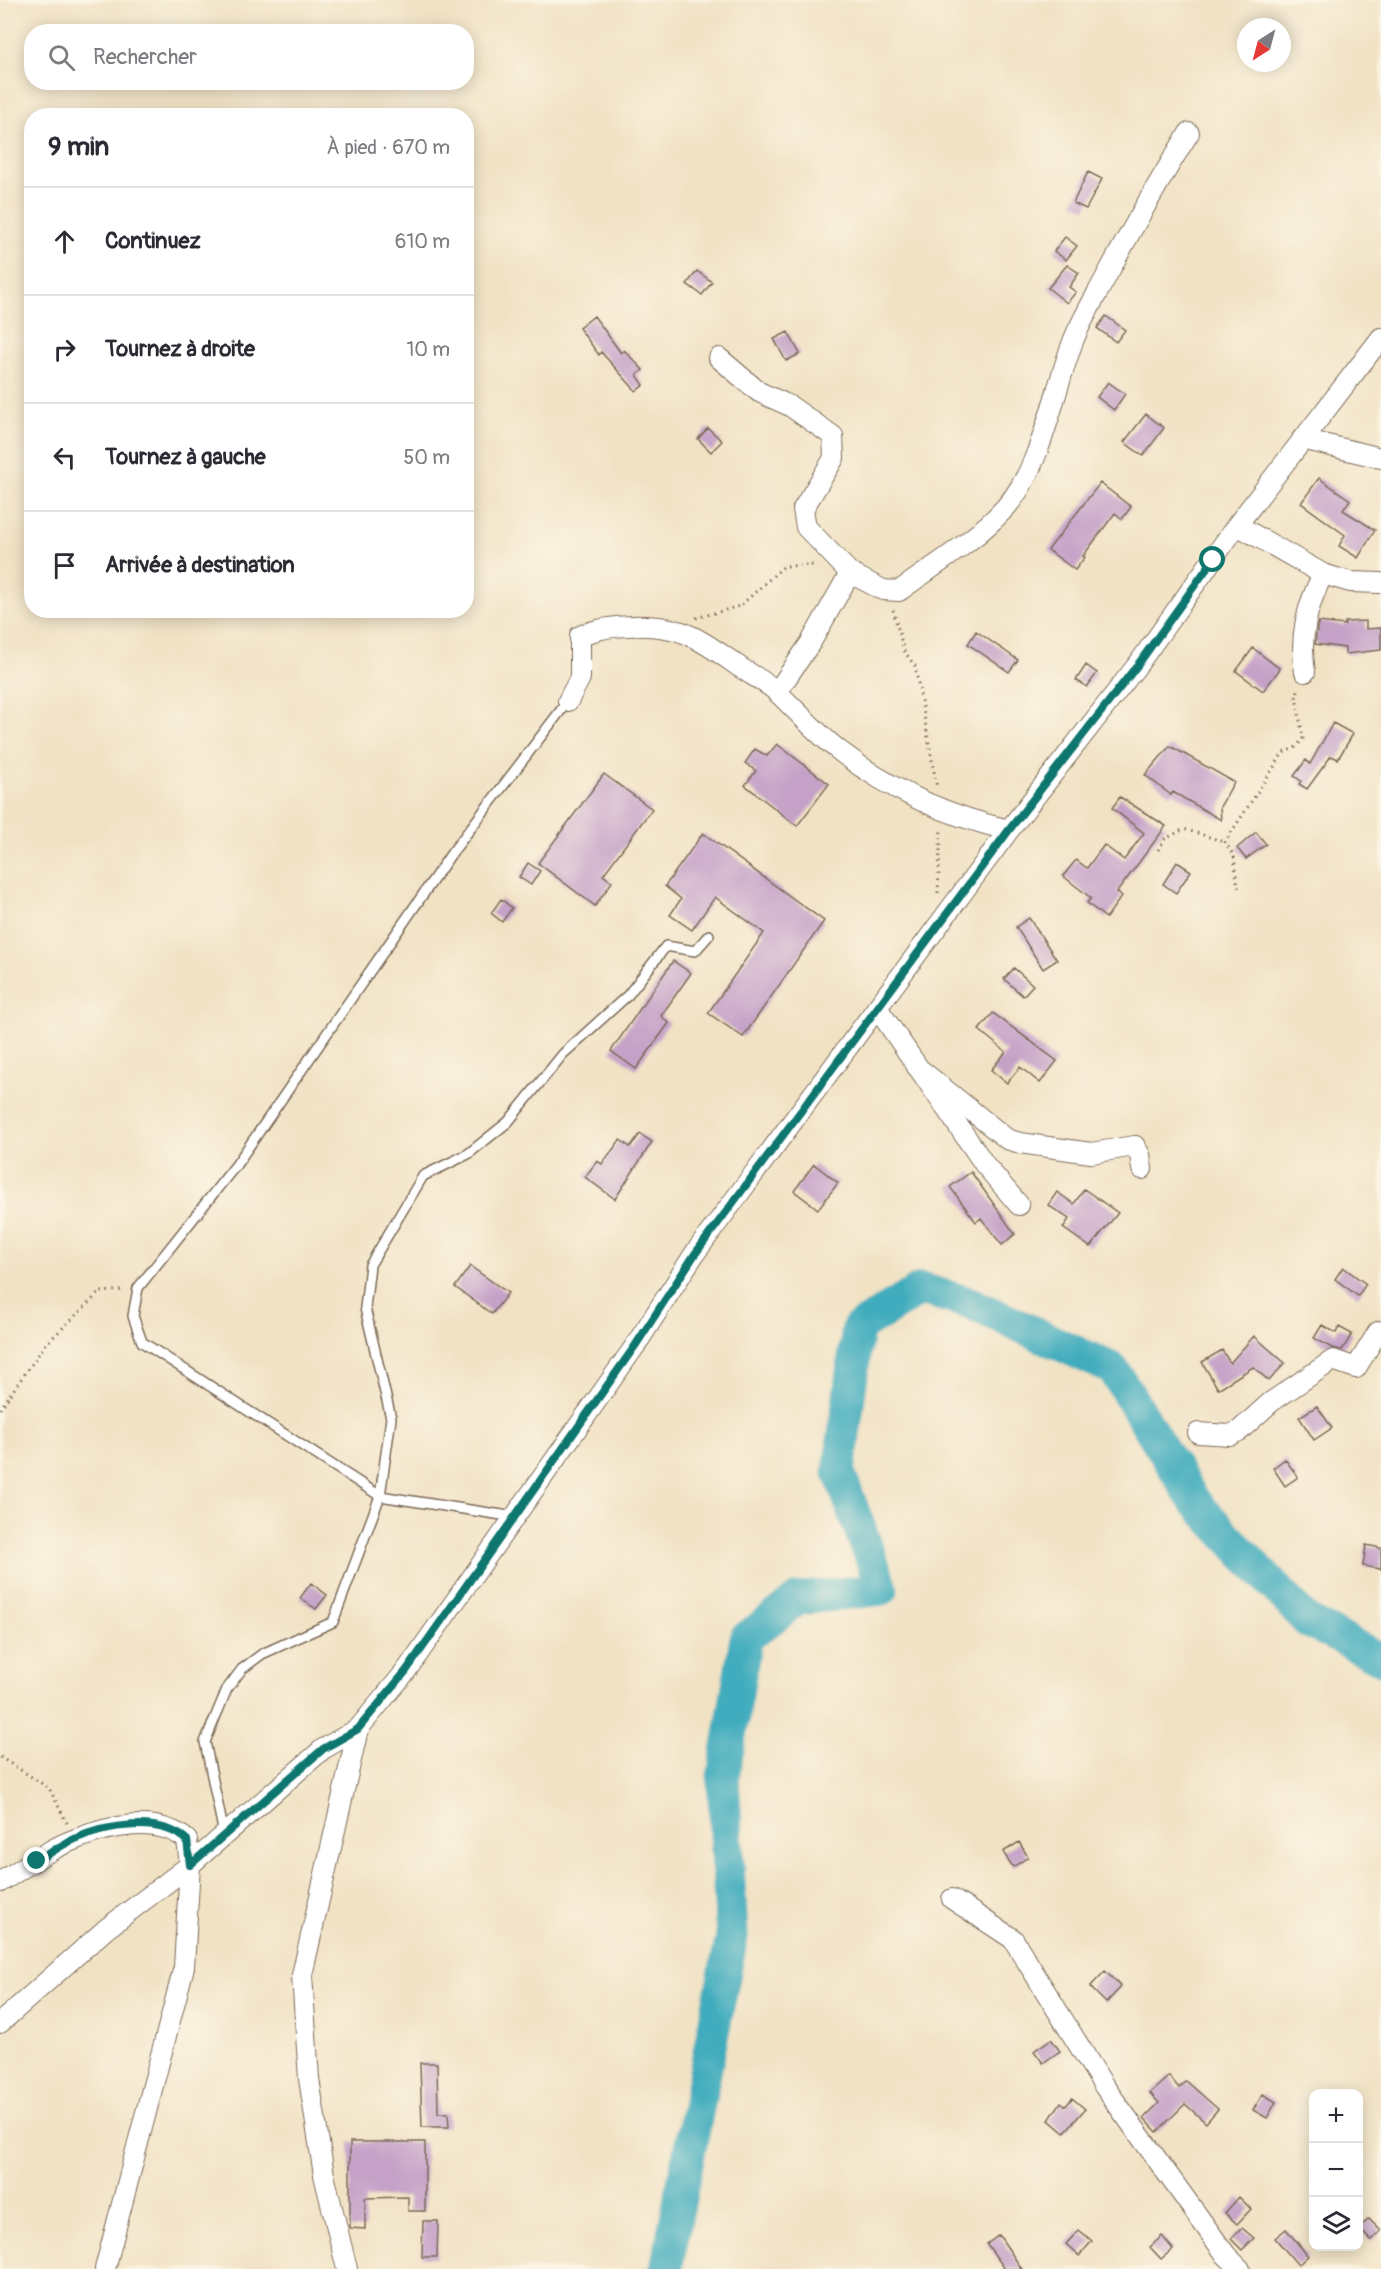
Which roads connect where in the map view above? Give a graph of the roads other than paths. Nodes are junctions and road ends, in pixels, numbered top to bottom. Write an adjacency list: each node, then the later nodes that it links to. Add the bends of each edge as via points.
1 (1189, 133): 7 (street, via 1139,215 1074,339 1034,455 1012,498 980,531 899,591 891,593)
2 (1381, 338): 4 (street)
3 (720, 358): 7 (street, via 759,392 790,406 833,436 834,458 803,509 806,527)
4 (1302, 439): 5 (street); 6 (street)
5 (1381, 458)
6 (1237, 525): 8 (street); 13 (street, via 1139,663)
7 (850, 573): 11 (street)
8 (1323, 574): 9 (street, via 1350,582); 10 (street, via 1308,604 1302,641)
9 (1381, 583)
10 (1305, 672)
11 (777, 692): 12 (street, via 690,635 662,628 611,626 580,636 580,678); 13 (street, via 841,752 905,794 975,822)
12 (568, 701): 23 (lane, via 451,854 236,1165 138,1288 133,1316 142,1342)
13 (1009, 830): 15 (street)
14 (709, 935): 23 (lane, via 695,951 666,946 628,995 563,1054 508,1122 468,1154 423,1176 370,1265 365,1308 391,1418)
15 (878, 1009): 16 (street); 24 (street, via 695,1254)
16 (917, 1067): 17 (street); 18 (street)
17 (1007, 1139): 18 (street); 19 (street, via 1090,1153 1135,1146)
18 (985, 1166): 20 (street)
19 (1142, 1169)
20 (1019, 1205)
21 (1381, 1331): 22 (street, via 1356,1368 1333,1360 1270,1402 1239,1431 1230,1435)
22 (1198, 1432)
23 (380, 1496): 24 (lane); 26 (lane, via 333,1622 262,1654 242,1669 227,1689 205,1742)
24 (515, 1517): 25 (street, via 406,1671)
25 (358, 1729): 26 (street, via 323,1749); 32 (street, via 302,1975 312,2100 324,2175)
26 (224, 1834): 27 (street)
27 (190, 1865): 28 (street, via 187,1840 176,1831 134,1825 75,1839); 30 (street, via 106,1929); 31 (street, via 184,1967)
28 (0, 1882)
29 (952, 1899): 33 (street, via 1013,1939 1104,2086)
30 (0, 2024)
31 (105, 2269)
32 (347, 2269)
33 (1240, 2269)

